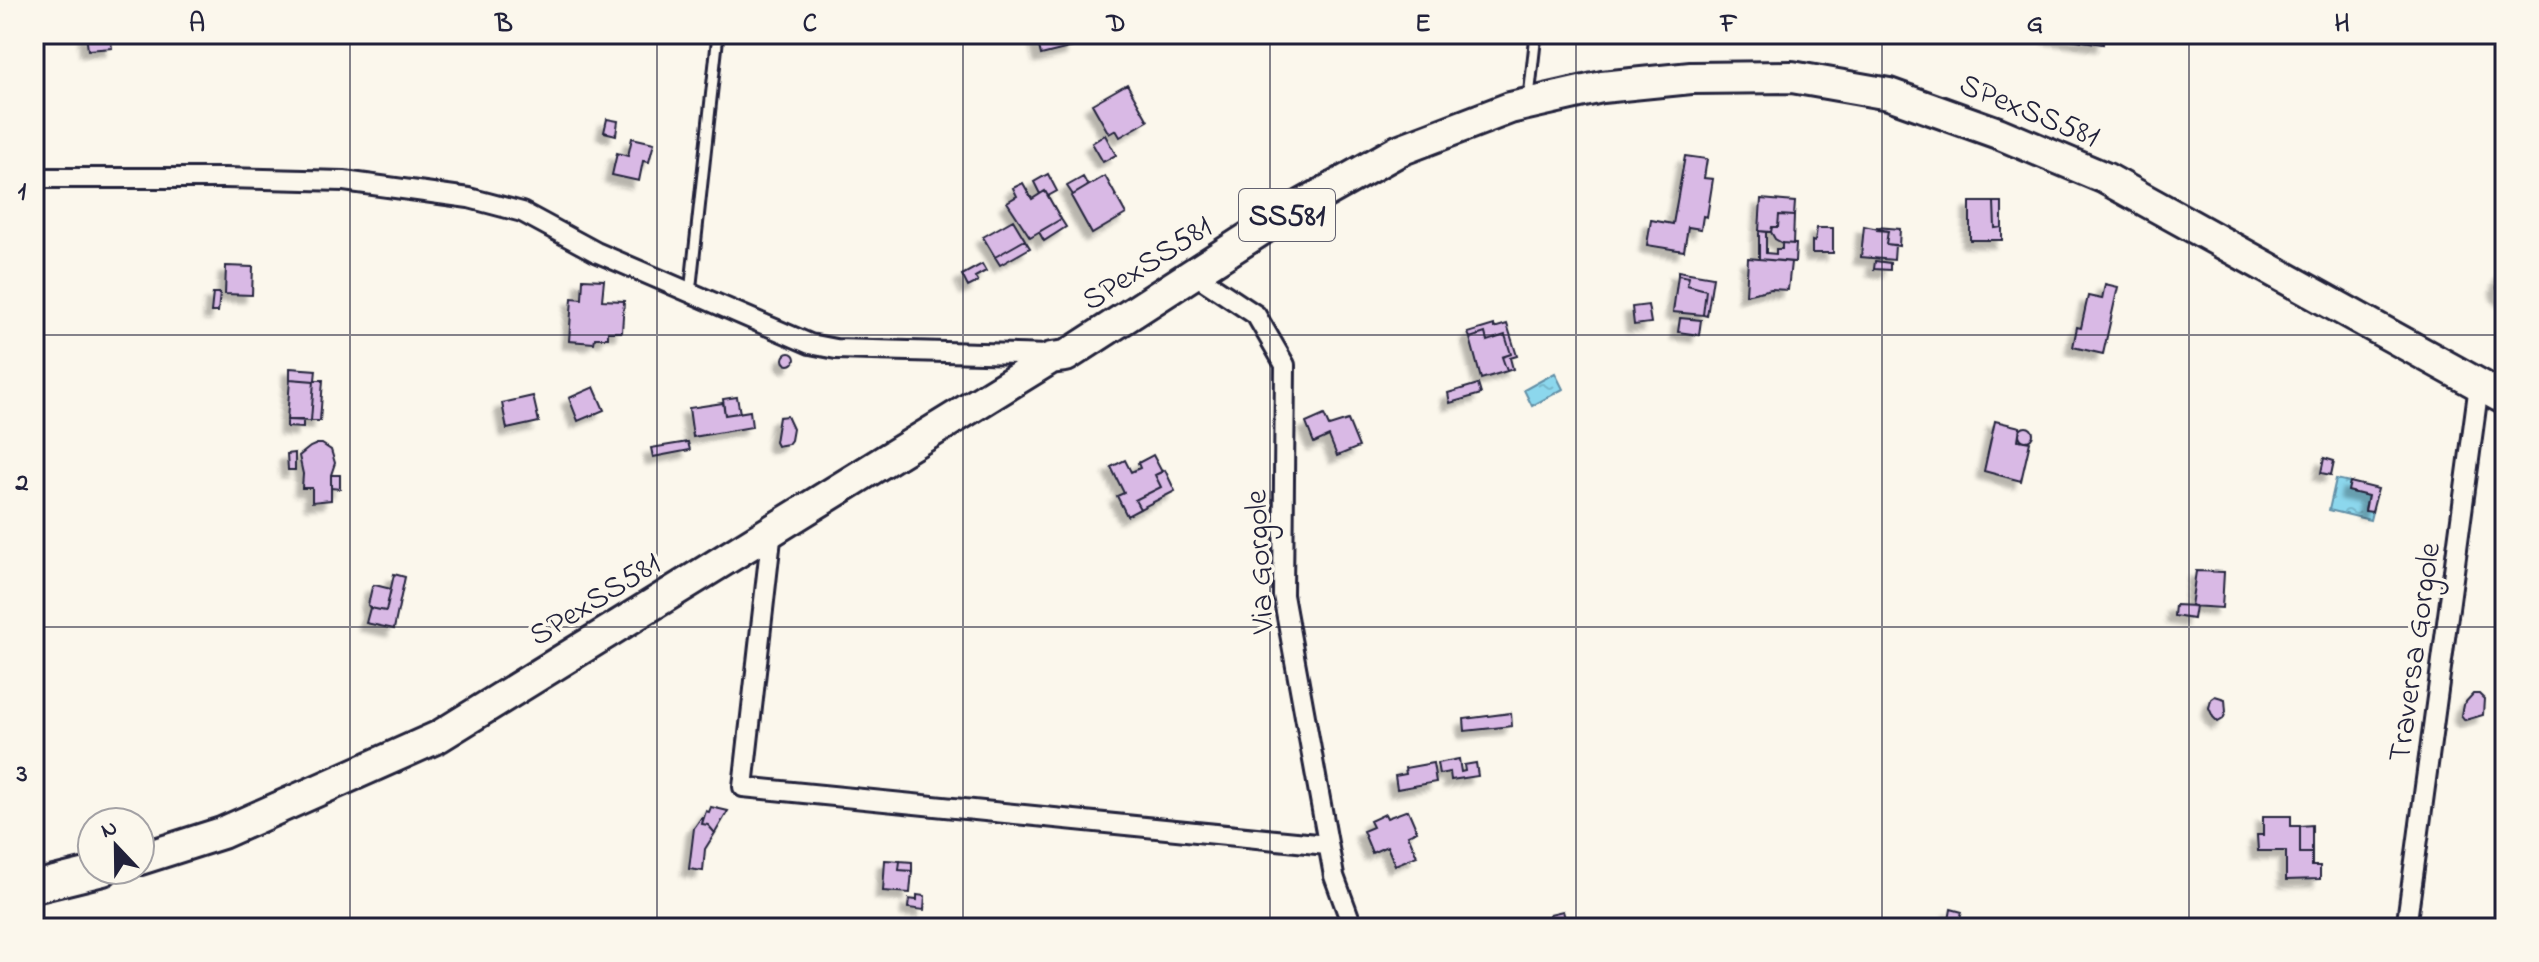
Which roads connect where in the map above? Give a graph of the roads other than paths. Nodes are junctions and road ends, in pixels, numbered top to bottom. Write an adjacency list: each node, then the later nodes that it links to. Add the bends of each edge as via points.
1 (718, 34): 6 (lane)
2 (1536, 34): 3 (lane)
3 (1528, 104): 5 (main road, SPexSS581 / SS581, via 1400,150); 8 (main road, SPexSS581 / SS581, via 1602,87 1691,78 1792,77 1889,94 2105,178)
4 (34, 178): 6 (street, via 344,181 469,198 522,212)
5 (1194, 274): 7 (main road, SPexSS581 / SS581); 10 (street, Via Gorgole, via 1256,315 1285,365 1283,595)
6 (690, 293): 7 (street, via 810,344 836,349)
7 (1066, 356): 9 (main road, SPexSS581 / SS581, via 1051,358)
8 (2492, 392): 15 (street, Traversa Gorgole)
9 (772, 530): 10 (street, via 743,787); 11 (main road, SPexSS581 / SS581, via 438,737 222,833)
10 (1327, 845): 14 (street, Via Gorgole)
11 (156, 854)
12 (76, 877): 13 (main road)
13 (34, 887)
14 (1353, 928)
15 (2406, 928)

